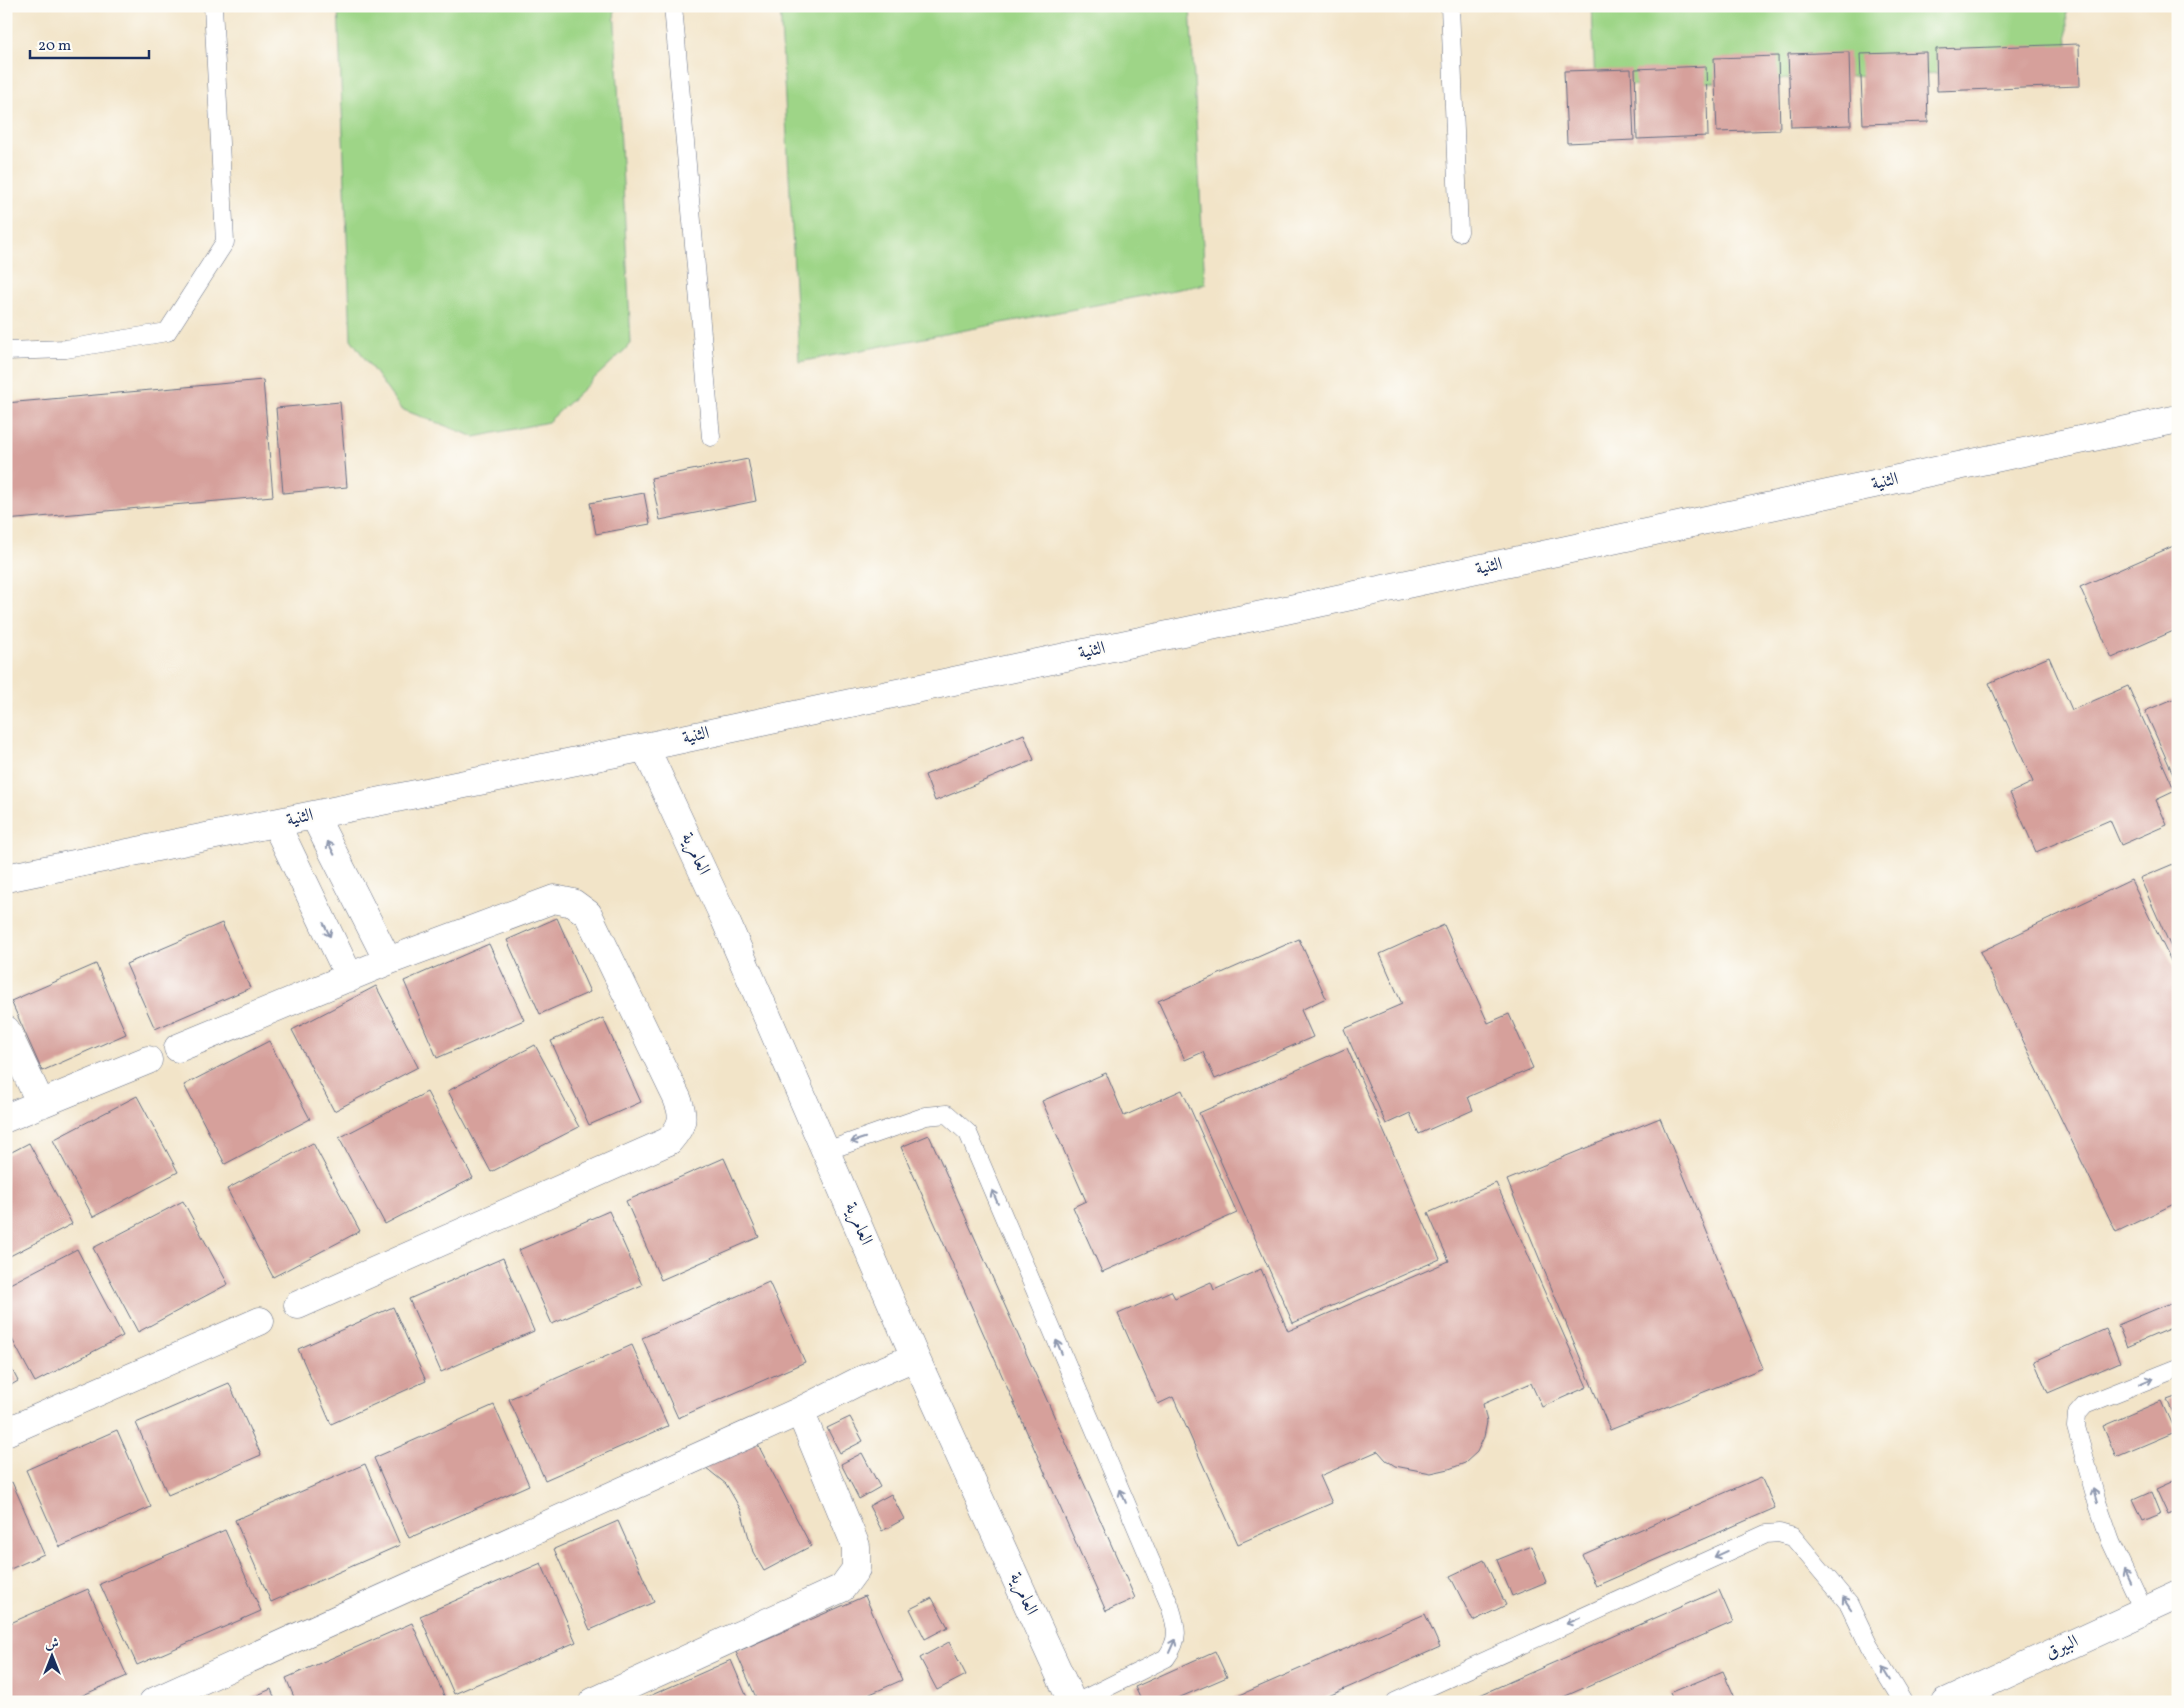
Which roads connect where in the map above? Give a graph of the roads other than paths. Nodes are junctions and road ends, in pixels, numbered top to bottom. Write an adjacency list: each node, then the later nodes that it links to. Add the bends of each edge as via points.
1 (213, 6): 5 (lane, via 225,242 167,332 66,349)
2 (672, 6): 7 (lane)
3 (1450, 6): 4 (lane)
4 (1459, 232)
5 (6, 350)
6 (2178, 419): 8 (street, الثنية)
7 (711, 437)
8 (645, 746): 9 (street, الثنية); 19 (street, العامرية)
9 (314, 815): 10 (street, الثنية); 12 (street, one-way to 9)
10 (276, 824): 11 (street, الثنية); 13 (street, one-way to 13)
11 (6, 878)
12 (388, 961): 13 (street); 20 (street, via 544,902 573,903 588,914 677,1098 683,1113 680,1129 669,1141)
13 (350, 978): 15 (street)
14 (6, 1030): 17 (street)
15 (178, 1048)
16 (148, 1060): 17 (street)
17 (40, 1104): 18 (street)
18 (6, 1118)
19 (826, 1151): 22 (street, العامرية); 31 (lane, one-way to 19, via 1166,1658 1175,1646 1177,1627 968,1133 947,1114 926,1116)
20 (298, 1305)
21 (260, 1321): 25 (street)
22 (915, 1357): 24 (street); 30 (street, العامرية)
23 (2178, 1368): 27 (lane, one-way to 23, via 2111,1542 2097,1502 2076,1427 2077,1414 2085,1405)
24 (800, 1411): 28 (street); 29 (street, via 856,1546 856,1569 842,1588)
25 (6, 1432)
26 (2178, 1595): 27 (street, البيرق)
27 (2143, 1610): 34 (street, البيرق)
28 (152, 1702)
29 (593, 1702)
30 (1072, 1702)
31 (1078, 1702)
32 (1395, 1702): 33 (lane, one-way to 32, via 1869,1646 1849,1604 1793,1537 1780,1533 1766,1534)
33 (1903, 1702)
34 (1946, 1702)

